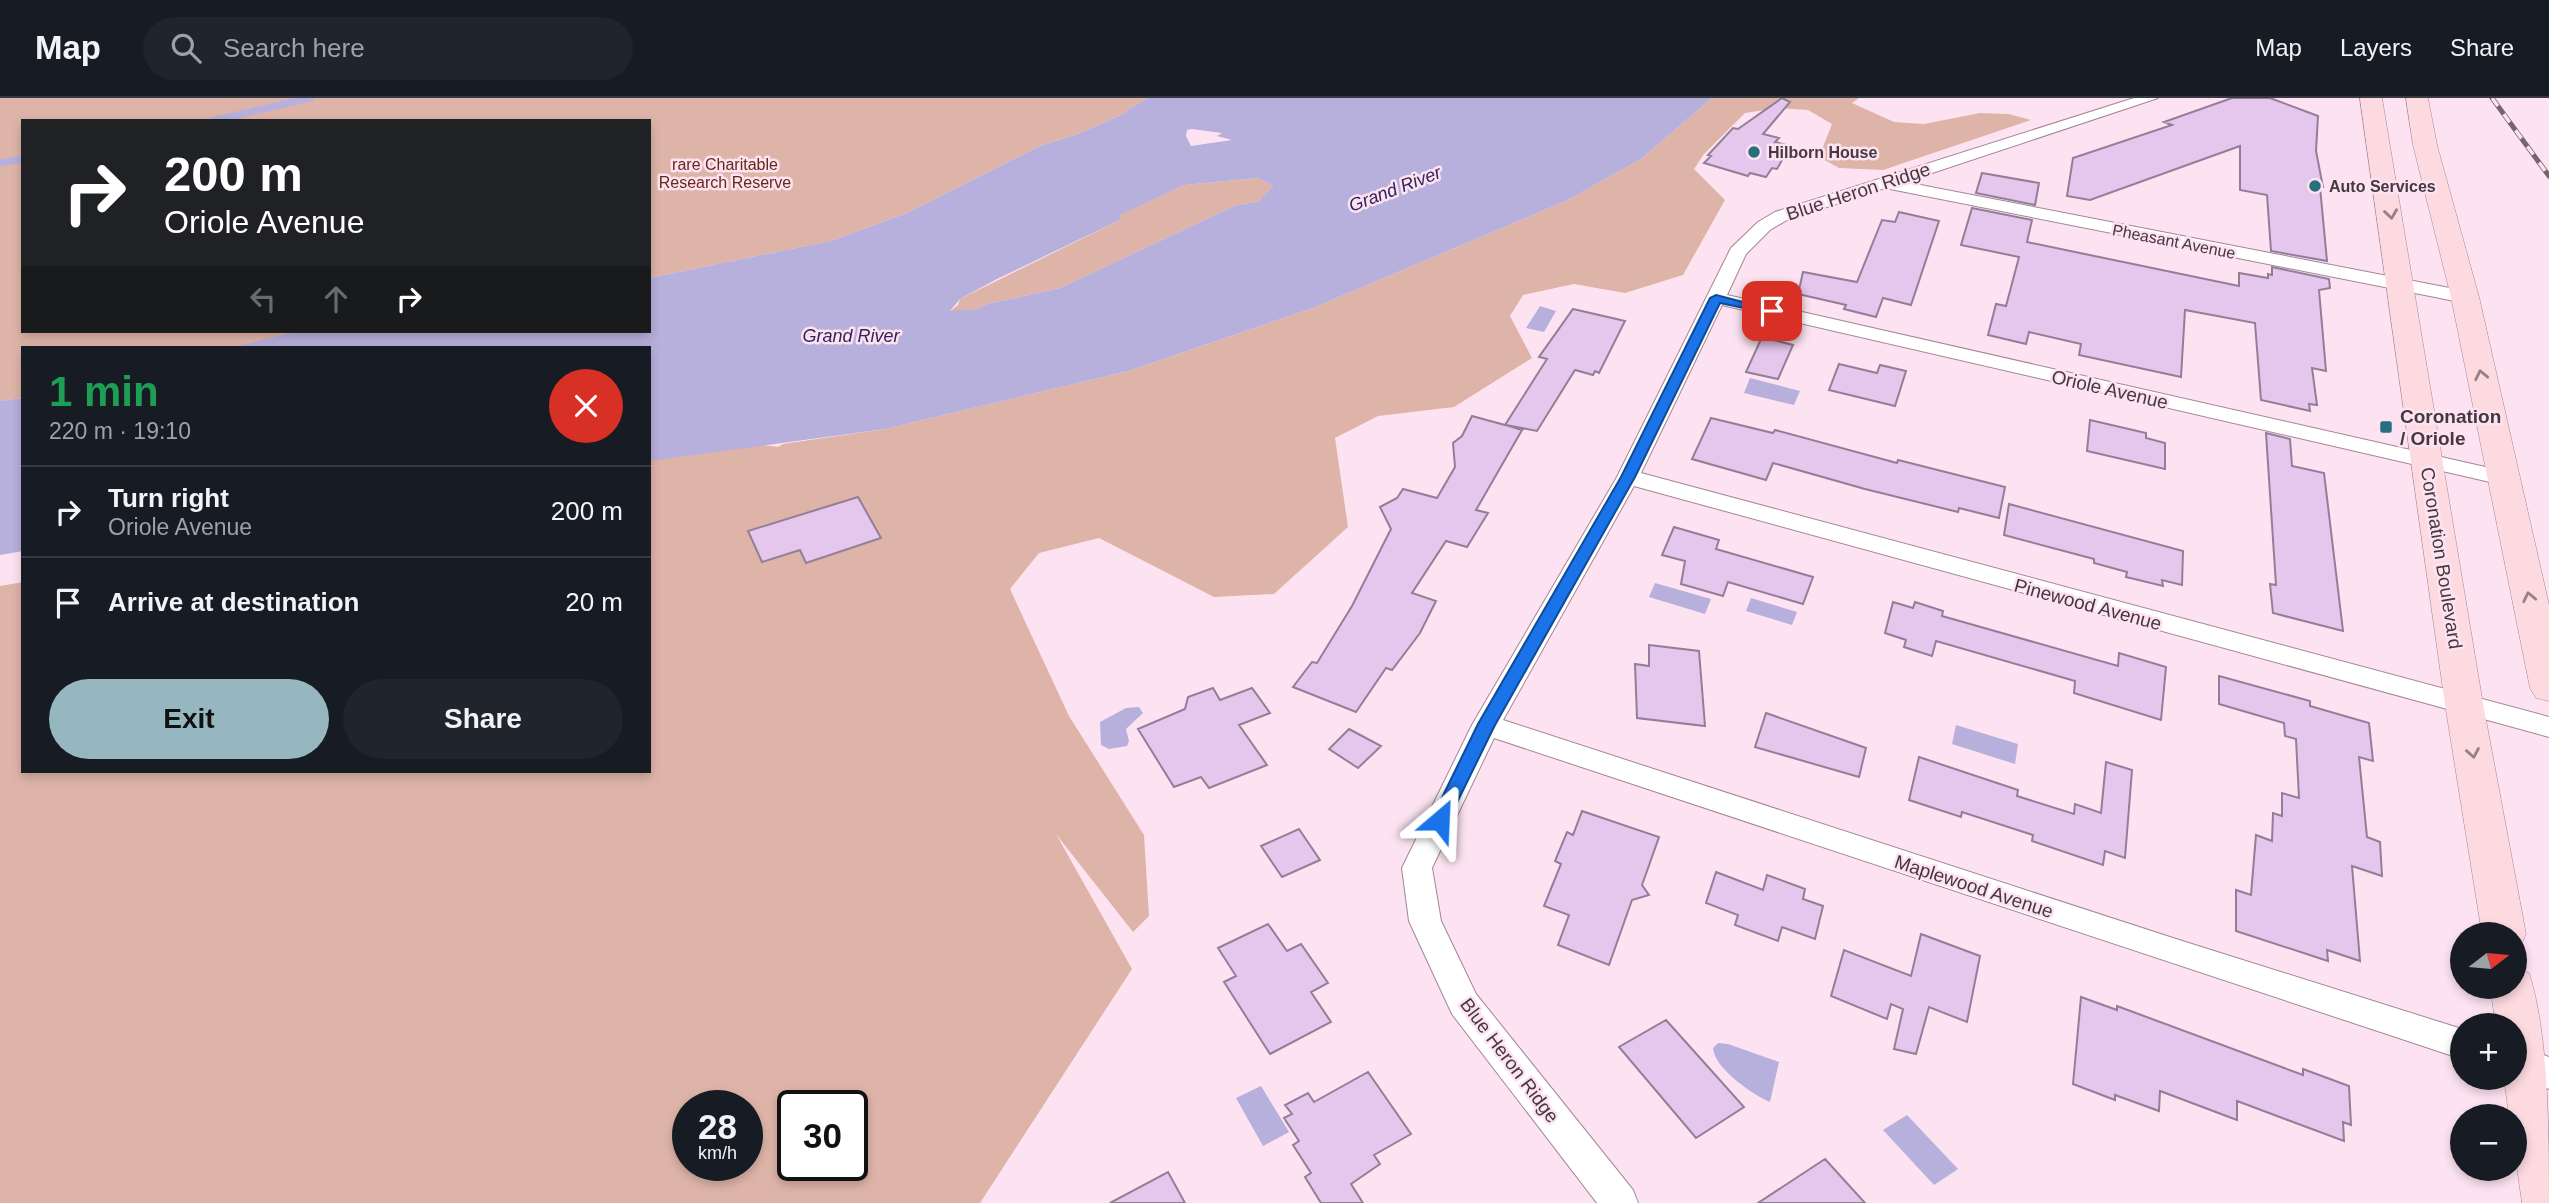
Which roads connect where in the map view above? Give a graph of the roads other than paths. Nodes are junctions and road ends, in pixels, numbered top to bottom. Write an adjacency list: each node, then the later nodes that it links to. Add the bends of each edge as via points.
1 (2150, 98): 6 (street, Blue Heron Ridge)
2 (2371, 98): 4 (main road, Coronation Boulevard)
3 (2417, 98): 5 (main road)
4 (2379, 138): 5 (main road); 7 (main road, Coronation Boulevard, one-way to 7)
5 (2425, 145): 8 (main road)
6 (1883, 183): 7 (street, Pheasant Avenue); 9 (street, Blue Heron Ridge, via 1781,216 1764,226 1738,252)
7 (2401, 286): 8 (street, Pheasant Avenue); 10 (main road, Coronation Boulevard)
8 (2465, 297): 12 (main road, one-way to 8)
9 (1716, 298): 10 (street, Oriole Avenue); 11 (street, Blue Heron Ridge)
10 (2427, 459): 12 (street, Oriole Avenue); 14 (main road, Coronation Boulevard)
11 (1628, 477): 14 (street, Pinewood Avenue); 15 (street, Blue Heron Ridge)
12 (2503, 478): 13 (main road, one-way to 12)
13 (2549, 688)
14 (2465, 704): 16 (street, Pinewood Avenue); 17 (main road, Coronation Boulevard, one-way to 17)
15 (1486, 724): 19 (street, Maplewood Avenue); 21 (street, Blue Heron Ridge, via 1417,868 1425,921 1464,1004)
16 (2549, 727)
17 (2502, 922)
18 (2516, 999): 20 (main road)
19 (2450, 1040)
20 (2530, 1066): 22 (main road)
21 (1620, 1203)
22 (2548, 1203)

